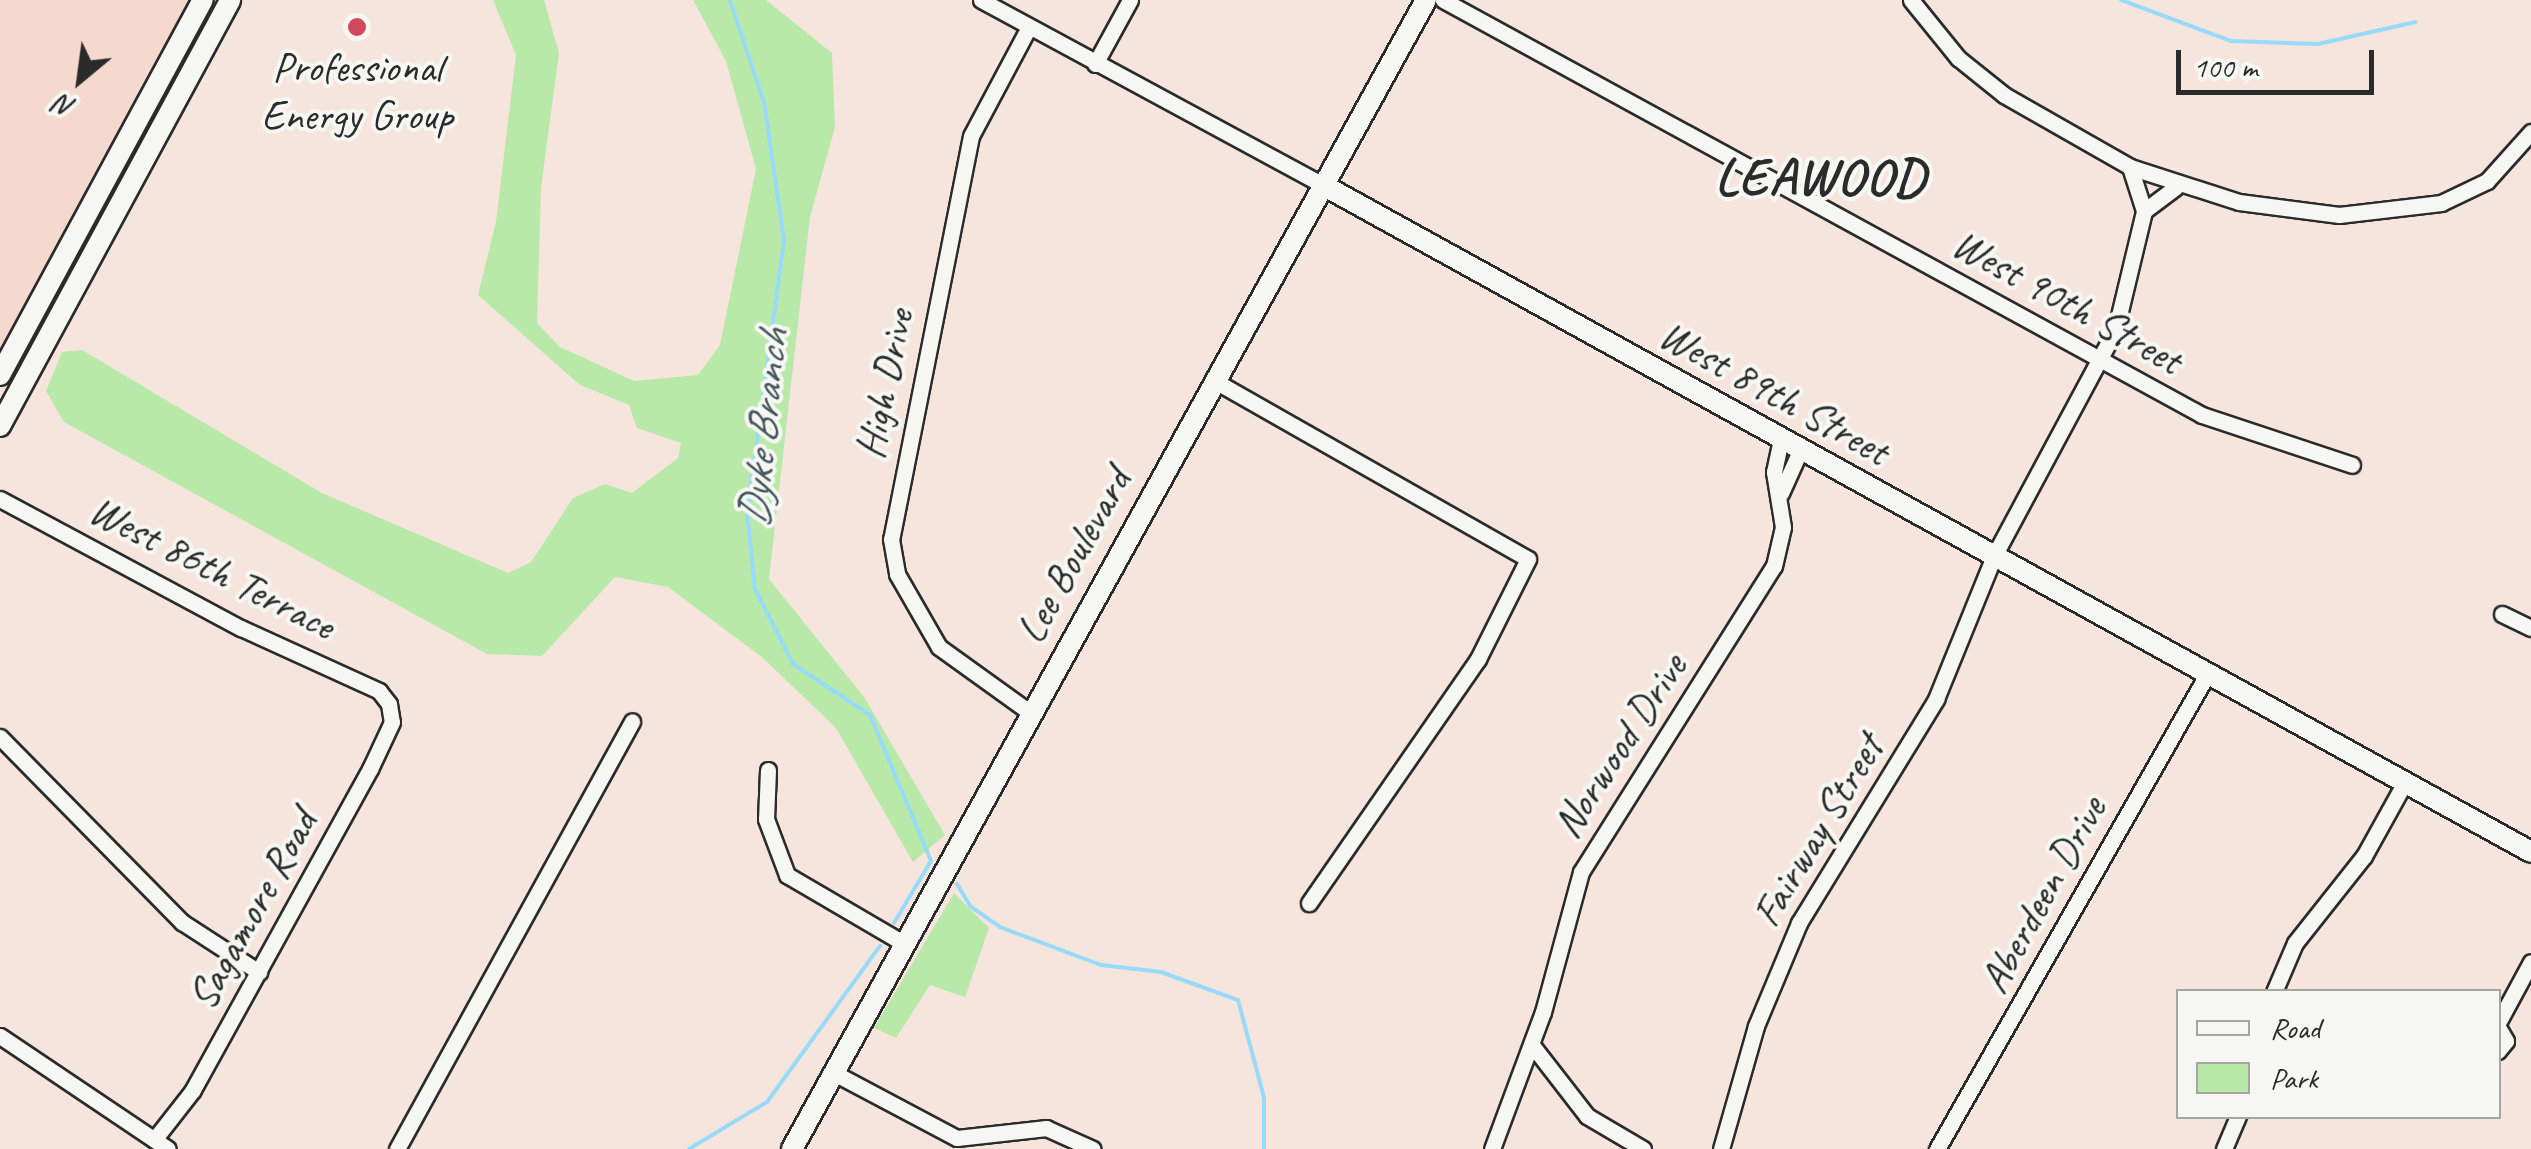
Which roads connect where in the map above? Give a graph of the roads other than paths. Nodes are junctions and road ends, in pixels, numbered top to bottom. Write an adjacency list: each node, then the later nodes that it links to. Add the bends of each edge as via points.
1 (203, 0): 16 (street)
2 (230, 0): 18 (street)
3 (981, 0): 8 (street, West 89th Street)
4 (1130, 0): 9 (street)
5 (1426, 0): 12 (street, Lee Boulevard)
6 (1443, 0): 15 (street, West 90th Street)
7 (1911, 0): 11 (street, via 1979,76)
8 (1029, 27): 9 (street, West 89th Street); 29 (street, High Drive, via 971,136 891,538 898,574 939,647)
9 (1095, 64): 12 (street, West 89th Street)
10 (2531, 132): 13 (street, via 2503,168 2472,190 2390,212 2288,211)
11 (2130, 166): 13 (street); 14 (street)
12 (1321, 184): 17 (street, Lee Boulevard); 19 (street, West 89th Street)
13 (2176, 187): 14 (street)
14 (2144, 210): 15 (street, Fairway Street, via 2116,328)
15 (2099, 360): 21 (street, West 90th Street, via 2228,428); 24 (street, Fairway Street)
16 (0, 375)
17 (1214, 380): 29 (street, Lee Boulevard); 35 (street, via 1528,559 1478,659)
18 (0, 426)
19 (1780, 440): 20 (street, West 89th Street); 22 (street, Norwood Drive, via 1774,472)
20 (1800, 451): 22 (street, Norwood Drive); 24 (street, West 89th Street)
21 (2352, 465)
22 (1782, 493): 42 (street, Norwood Drive, via 1782,527 1767,581 1582,872)
23 (0, 498): 28 (street, West 86th Terrace, via 207,611 379,692)
24 (1994, 556): 27 (street, West 89th Street); 52 (street, Fairway Street, via 1930,711 1798,923 1756,1026)
25 (2502, 614): 26 (street)
26 (2531, 628)
27 (2208, 673): 33 (street, West 89th Street); 53 (street, Aberdeen Drive)
28 (389, 704): 38 (street, Sagamore Road, via 387,735)
29 (1030, 713): 36 (street, Lee Boulevard)
30 (632, 722): 47 (street)
31 (0, 737): 38 (street, via 182,922)
32 (768, 770): 36 (street, via 766,819 786,875)
33 (2405, 782): 34 (street, West 89th Street); 39 (street, via 2364,856 2295,943)
34 (2531, 852)
35 (1309, 903)
36 (904, 944): 43 (street, Lee Boulevard)
37 (2531, 962): 40 (street)
38 (259, 972): 45 (street, Sagamore Road, via 194,1090)
39 (2275, 989)
40 (2501, 1018)
41 (0, 1036): 45 (street)
42 (1532, 1045): 50 (street, Norwood Drive); 51 (street, via 1587,1116)
43 (834, 1074): 48 (street, Lee Boulevard); 49 (street, via 957,1138 1046,1128)
44 (2237, 1119): 54 (street)
45 (154, 1140): 46 (street)
46 (168, 1149)
47 (398, 1149)
48 (792, 1149)
49 (1093, 1149)
50 (1492, 1149)
51 (1644, 1149)
52 (1721, 1149)
53 (1938, 1149)
54 (2224, 1149)

